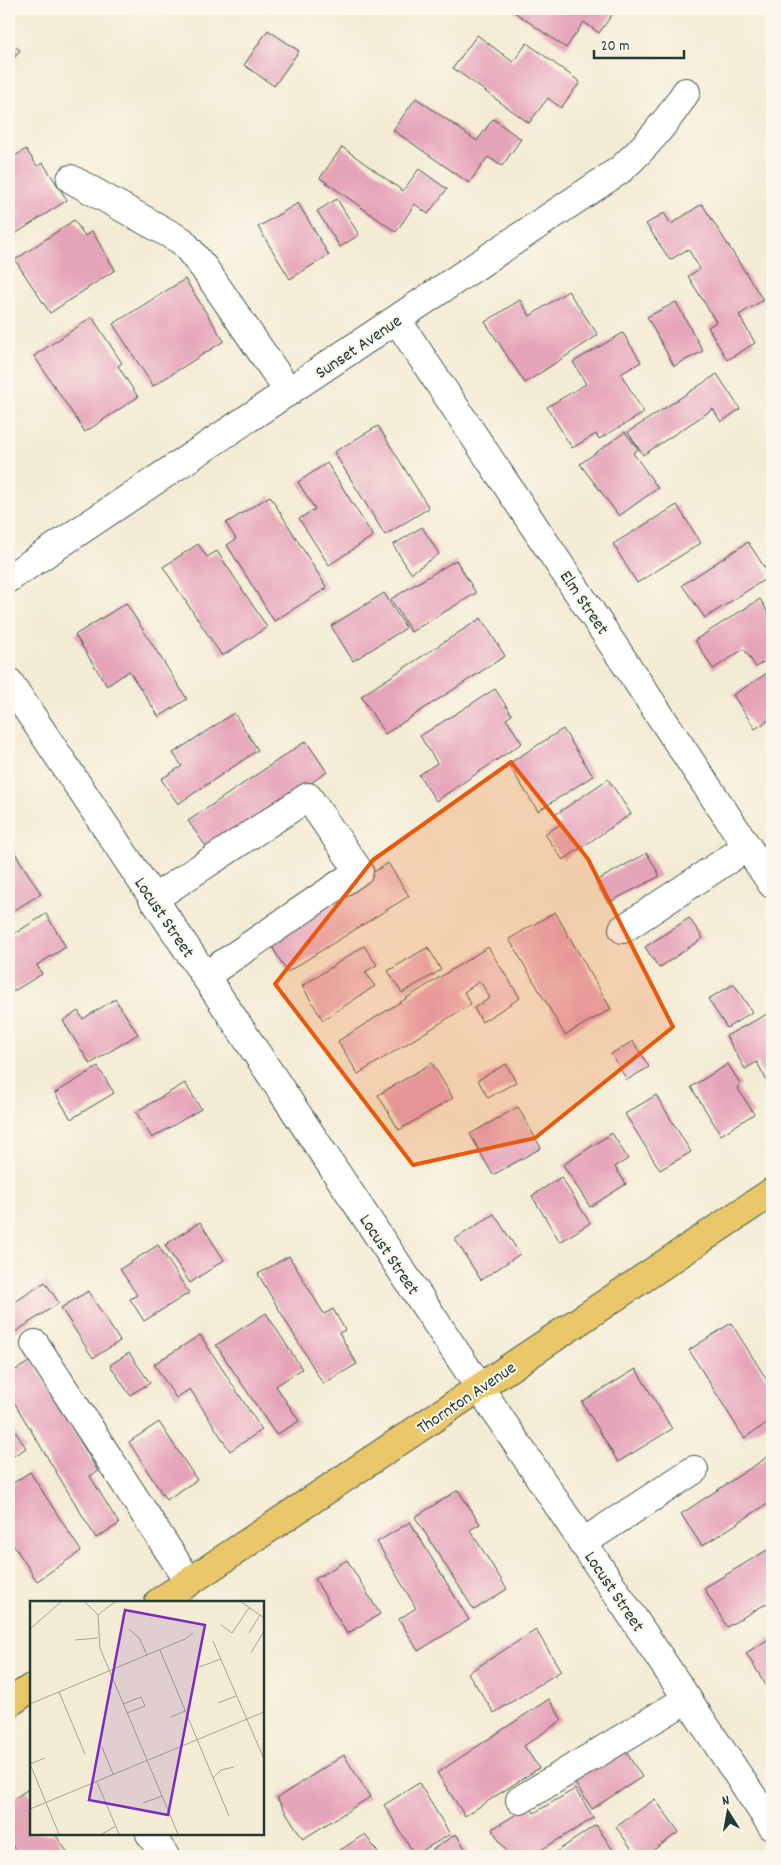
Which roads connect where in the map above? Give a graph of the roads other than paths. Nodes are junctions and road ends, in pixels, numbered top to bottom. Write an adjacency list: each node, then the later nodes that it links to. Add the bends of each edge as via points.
1 (686, 92): 3 (street, Sunset Avenue, via 657,134 620,170)
2 (71, 179): 4 (street, via 182,241)
3 (397, 320): 4 (street, Sunset Avenue); 7 (street, Elm Street)
4 (289, 392): 5 (street, Sunset Avenue)
5 (9, 578)
6 (9, 682): 9 (street, Locust Street)
7 (747, 847): 8 (street, Elm Street); 10 (street)
8 (772, 884)
9 (153, 899): 11 (street, Locust Street); 11 (street, via 308,797 358,871)
10 (624, 928)
11 (205, 976): 14 (street, Locust Street)
12 (772, 1192): 14 (main road, Thornton Avenue)
13 (35, 1344): 17 (street)
14 (479, 1388): 16 (street, Locust Street); 17 (main road, Thornton Avenue)
15 (694, 1470): 16 (street)
16 (582, 1543): 20 (street, Locust Street)
17 (189, 1582): 18 (main road, Thornton Avenue)
18 (160, 1601)
19 (30, 1689): 21 (main road)
20 (687, 1699): 22 (street); 23 (street, Locust Street)
21 (9, 1702)
22 (520, 1800)
23 (772, 1826)
24 (151, 1835): 25 (street)
25 (165, 1856)

